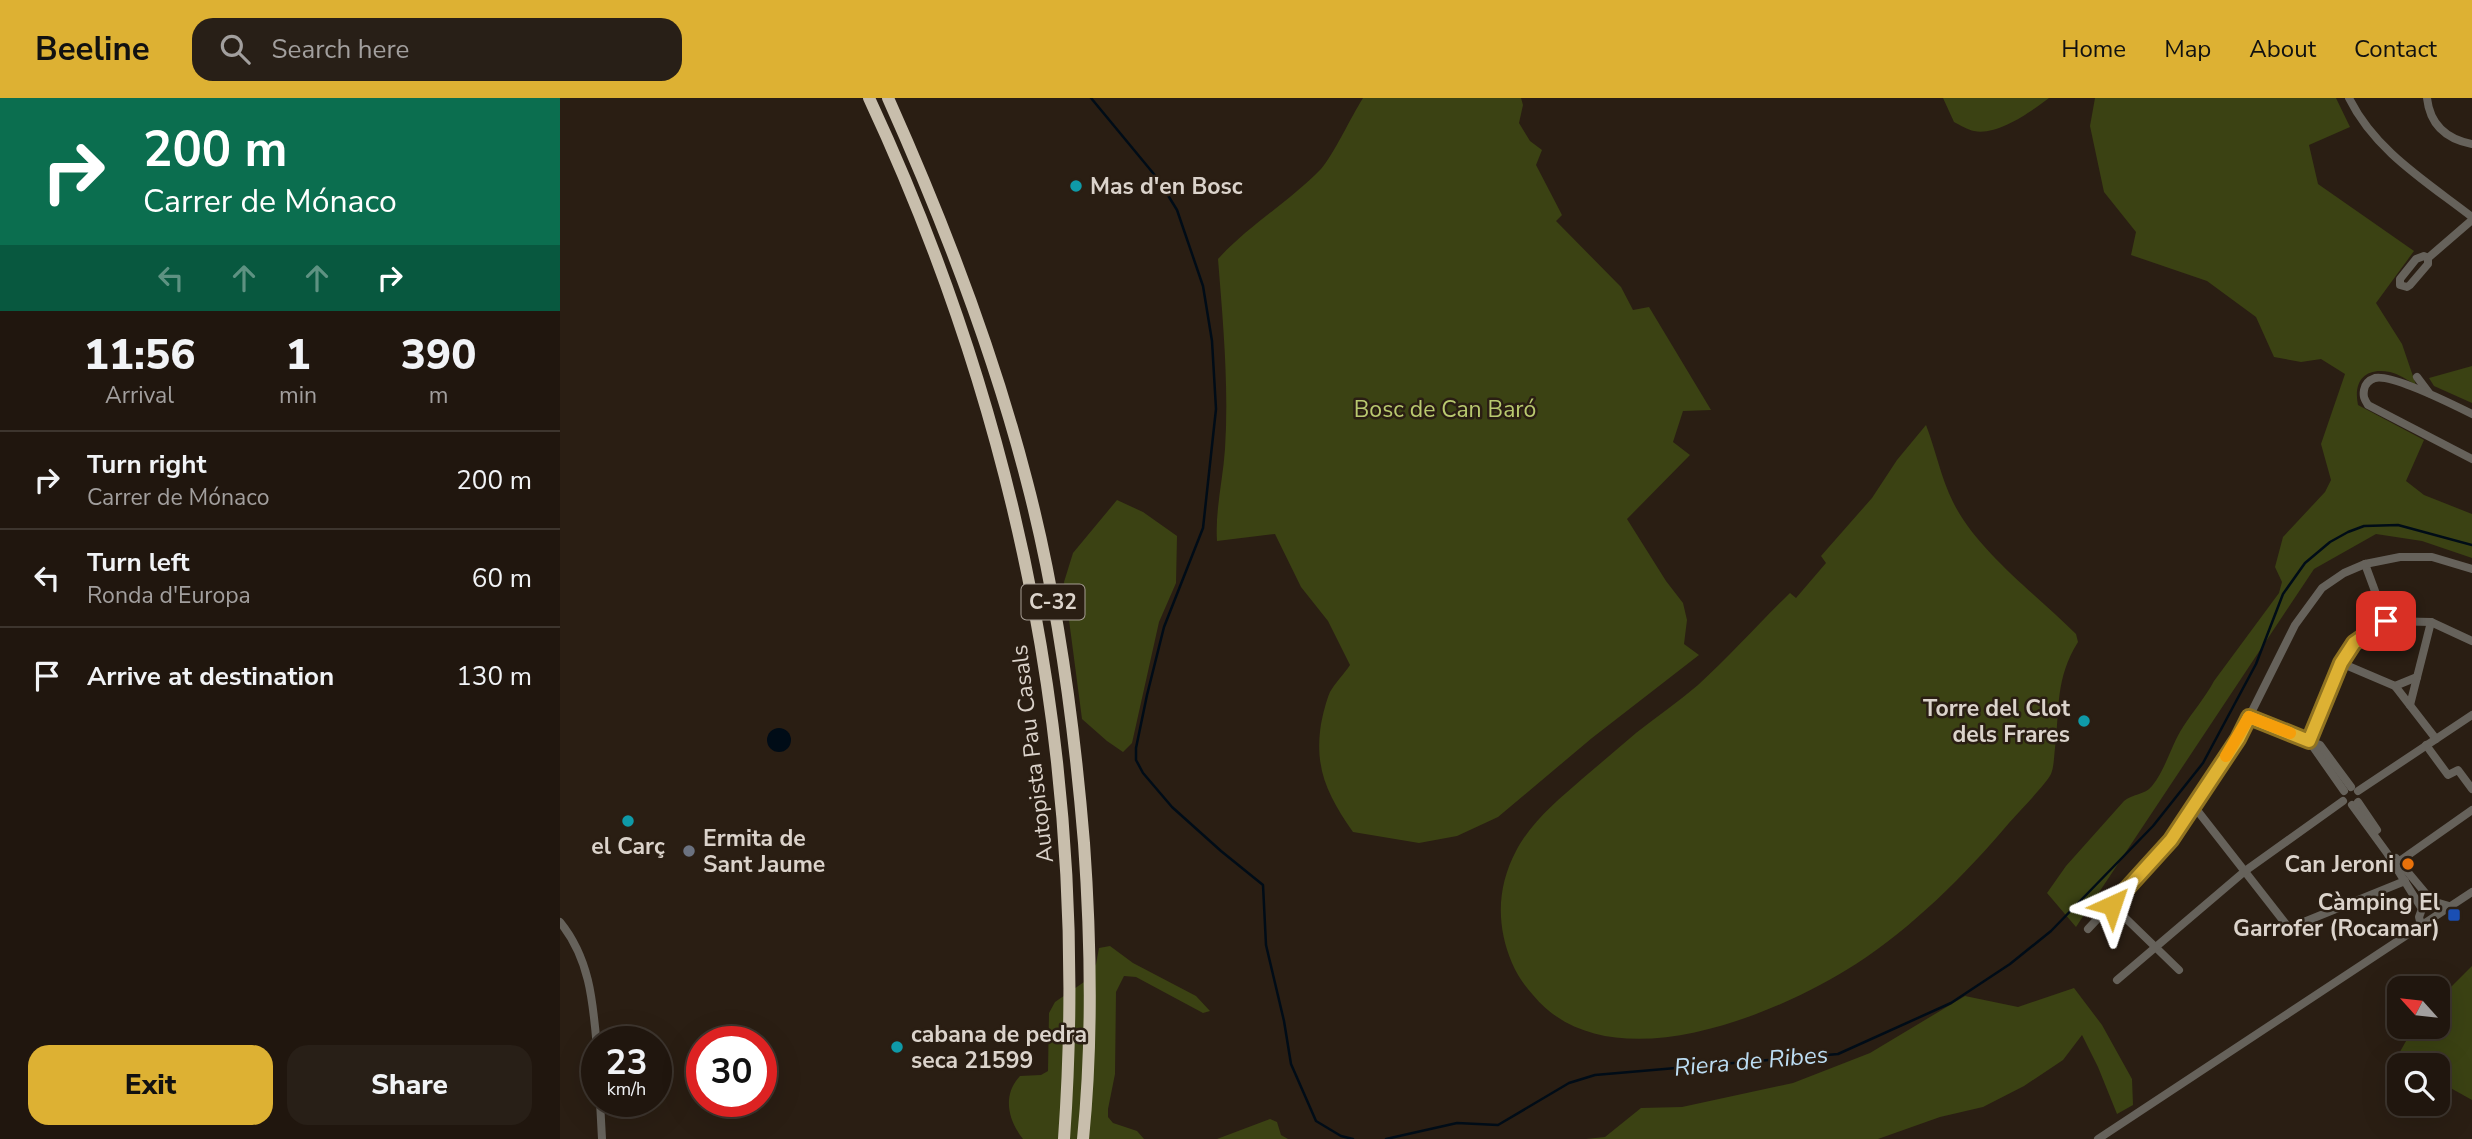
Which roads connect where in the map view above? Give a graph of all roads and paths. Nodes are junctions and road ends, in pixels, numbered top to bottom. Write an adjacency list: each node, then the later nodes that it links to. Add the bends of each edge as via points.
1 (869, 98): 47 (highway, Autopista Pau Casals / C-32, via 946,281 978,378 1008,485 1039,626 1066,852 1071,982)
2 (888, 98): 48 (highway, Autopista Pau Casals / C-32, via 951,245 997,378 1028,485 1058,626 1078,769 1088,906)
3 (2349, 98): 6 (street, via 2387,151)
4 (2427, 98): 5 (street, via 2430,115 2440,129)
5 (2472, 144)
6 (2472, 218): 7 (street)
7 (2428, 258)
8 (2417, 377): 9 (street)
9 (2431, 395): 10 (street); 11 (street, via 2375,378 2366,384 2363,399)
10 (2472, 414)
11 (2472, 459)
12 (2365, 564): 13 (street, via 2400,557 2432,558); 14 (street); 22 (street, via 2322,588 2306,607)
13 (2472, 569)
14 (2386, 621): 15 (street); 17 (street, via 2354,643)
15 (2431, 622): 16 (street); 18 (street)
16 (2472, 641)
17 (2341, 663): 19 (street); 24 (street)
18 (2417, 677): 19 (street); 20 (street)
19 (2395, 686): 20 (street)
20 (2410, 705): 23 (street)
21 (2472, 715): 23 (street)
22 (2249, 717): 24 (street); 29 (street)
23 (2436, 739): 25 (street)
24 (2309, 741): 27 (street)
25 (2426, 744): 26 (street, via 2448,775 2458,770); 27 (street)
26 (2472, 789)
27 (2351, 790): 28 (street); 28 (street)
28 (2351, 803): 31 (street); 32 (street)
29 (2193, 805): 32 (street); 36 (street, via 2171,840)
30 (2472, 810): 31 (street)
31 (2397, 863): 33 (street); 35 (street)
32 (2245, 871): 33 (street, via 2289,928); 42 (street)
33 (2405, 881): 38 (street)
34 (2472, 892): 37 (street)
35 (2432, 901): 37 (street); 38 (street)
36 (2112, 905): 41 (street); 42 (street)
37 (2449, 906): 40 (street)
38 (2422, 909): 40 (street)
39 (560, 922): 45 (street, via 587,970)
40 (2421, 925): 50 (street)
41 (2088, 929)
42 (2155, 946): 43 (street); 44 (street)
43 (2179, 970)
44 (2117, 980)
45 (595, 1026)
46 (601, 1117): 49 (street)
47 (1065, 1135)
48 (1083, 1136)
49 (602, 1139)
50 (2098, 1139)

